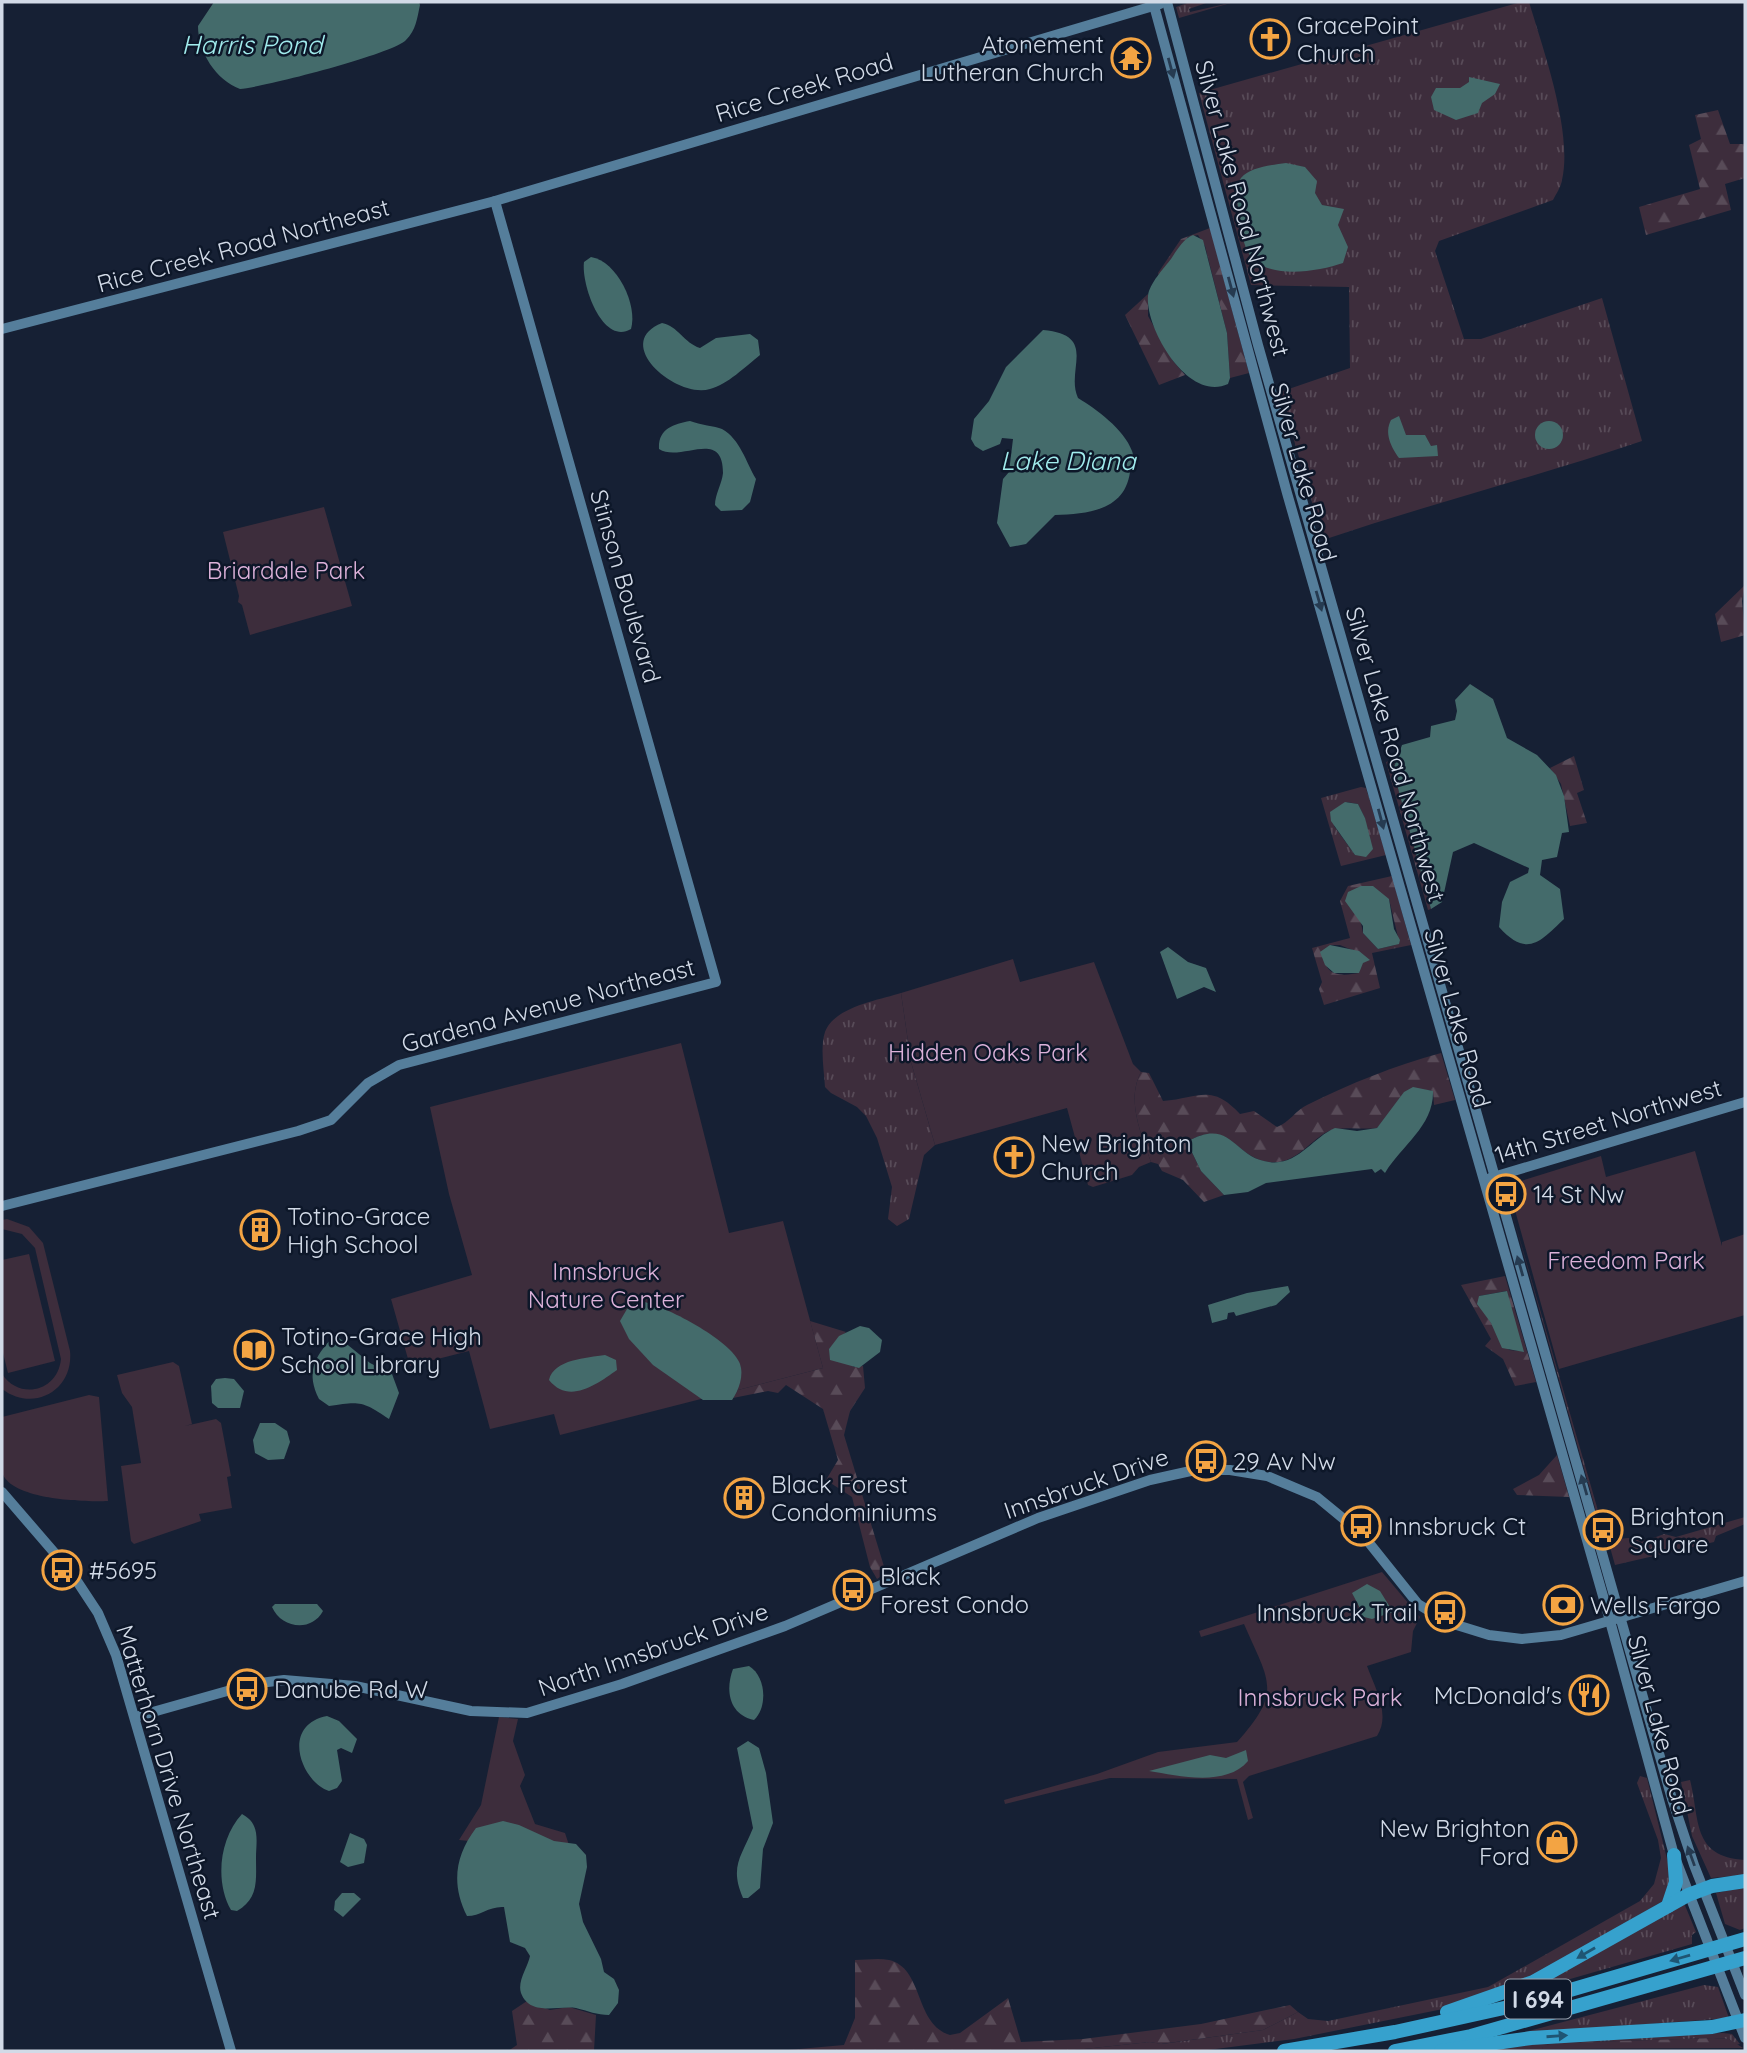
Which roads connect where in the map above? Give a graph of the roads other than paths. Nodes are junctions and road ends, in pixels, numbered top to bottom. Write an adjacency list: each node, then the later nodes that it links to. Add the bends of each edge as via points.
1 (1166, 2): 2 (street, Rice Creek Road); 7 (street, Silver Lake Road Northwest, via 1258,345)
2 (1154, 4): 3 (street, Rice Creek Road); 8 (street, Silver Lake Road, one-way to 8, via 1254,375)
3 (495, 201): 4 (street, Rice Creek Road Northeast); 5 (street, Stinson Boulevard)
4 (2, 329)
5 (716, 982): 9 (street, Gardena Avenue Northeast, via 399,1065 368,1083 331,1120 298,1131)
6 (1745, 1102): 7 (street, 14th Street Northwest)
7 (1494, 1177): 8 (street, 14th Street Northwest); 13 (street, Silver Lake Road Northwest, one-way to 7)
8 (1483, 1180): 13 (street, Silver Lake Road)
9 (2, 1206)
10 (2, 1492): 14 (street, Matterhorn Drive Northeast, via 71,1572 98,1613)
11 (1745, 1581): 13 (street, Innsbruck Drive)
12 (889, 1582): 13 (street, Innsbruck Drive, via 1038,1518 1150,1480 1186,1471 1230,1469 1285,1481 1333,1508 1362,1534 1413,1598 1457,1626 1536,1639); 14 (street, North Innsbruck Drive, via 678,1665 527,1713 471,1711 355,1686 284,1681 252,1684)
13 (1615, 1619): 15 (street, Silver Lake Road); 17 (street, Silver Lake Road Northwest, one-way to 13)
14 (135, 1717): 26 (street, Matterhorn Drive Northeast)
15 (1674, 1855): 18 (street, Silver Lake Road); 19 (highway, via 1676,1882)
16 (1745, 1881): 17 (highway)
17 (1703, 1889): 18 (highway); 22 (street, Silver Lake Road Northwest)
18 (1688, 1895): 19 (highway); 23 (street, Silver Lake Road)
19 (1668, 1906): 25 (highway, one-way to 25, via 1525,1986 1418,2022)
20 (1745, 1939): 25 (highway, I 694, one-way to 25, via 1522,2004)
21 (1745, 1958): 28 (highway, I 694, via 1471,2036)
22 (1744, 1992)
23 (1742, 2021): 24 (street, Silver Lake Road); 29 (highway, one-way to 23, via 1541,2037 1704,2028)
24 (1745, 2038)
25 (1328, 2045): 27 (highway, I 694)
26 (231, 2051)
27 (1284, 2051)
28 (1395, 2051)
29 (1441, 2051)

